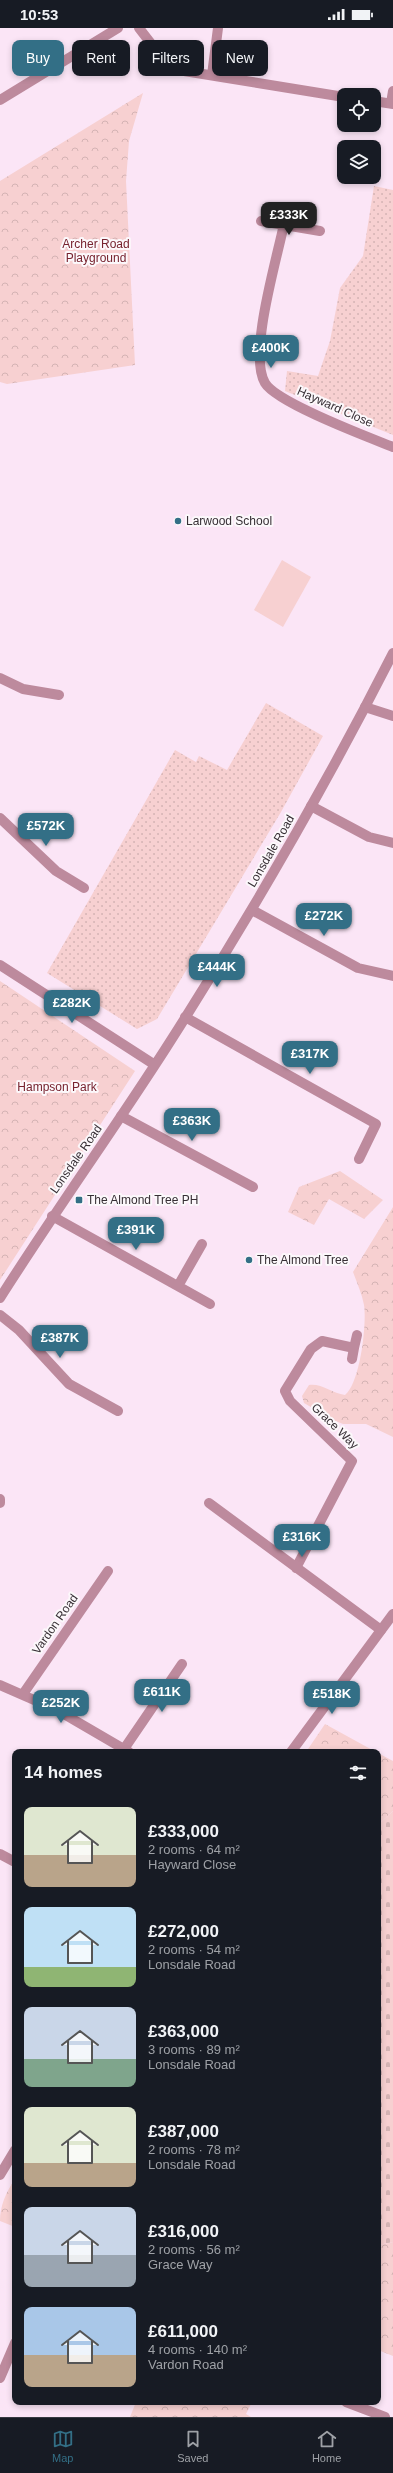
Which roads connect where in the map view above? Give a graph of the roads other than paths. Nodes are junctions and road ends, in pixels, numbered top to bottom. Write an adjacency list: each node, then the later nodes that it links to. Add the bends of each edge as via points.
1 (118, 28): 9 (street)
2 (139, 28): 5 (street, via 166,63 178,70)
3 (218, 28): 4 (street)
4 (216, 40)
5 (212, 75)
6 (218, 76): 8 (street)
7 (393, 91): 11 (street)
8 (337, 96)
9 (0, 100)
10 (381, 102): 11 (street)
11 (392, 103)
12 (261, 221): 13 (street)
13 (284, 224): 14 (street); 15 (street, Hayward Close, via 261,336 260,370 266,384 288,401)
14 (320, 231)
15 (393, 447)
16 (393, 653): 19 (street, Lonsdale Road)
17 (0, 678): 18 (street, via 29,691)
18 (59, 695)
19 (365, 707): 20 (street); 21 (street, Lonsdale Road)
20 (393, 716)
21 (311, 806): 23 (street, via 369,837); 25 (street, Lonsdale Road)
22 (0, 818): 24 (street, via 56,870)
23 (393, 843)
24 (84, 888)
25 (252, 910): 27 (street, via 358,968); 28 (street, Lonsdale Road)
26 (0, 965): 29 (street)
27 (393, 976)
28 (185, 1017): 29 (street, Lonsdale Road); 31 (street, via 376,1124)
29 (155, 1065): 30 (street, Lonsdale Road)
30 (121, 1116): 32 (street); 33 (street, Lonsdale Road)
31 (358, 1160)
32 (253, 1187)
33 (52, 1216): 35 (street); 36 (street, Lonsdale Road)
34 (202, 1244): 35 (street)
35 (178, 1286): 37 (street)
36 (0, 1298)
37 (210, 1304)
38 (0, 1315): 42 (street, via 19,1330 69,1384)
39 (357, 1335): 40 (street)
40 (354, 1348): 41 (street); 46 (street, Grace Way, via 322,1341 311,1349 286,1392 290,1401 352,1461)
41 (352, 1359)
42 (118, 1411)
43 (0, 1500): 44 (street)
44 (0, 1503)
45 (209, 1503): 46 (street)
46 (296, 1568): 49 (street)
47 (108, 1571): 52 (street, Vardon Road)
48 (393, 1614): 49 (street)
49 (381, 1630): 55 (street)
50 (182, 1664): 54 (street)
51 (0, 1684): 52 (street)
52 (23, 1694): 53 (street, via 84,1724)
53 (124, 1749)
54 (127, 1749)
55 (293, 1749)
56 (0, 1854): 57 (street)
57 (12, 1860)
58 (12, 2155): 59 (street)
59 (0, 2175)
60 (12, 2350): 61 (street)
61 (0, 2378)
62 (354, 2405): 63 (street)
63 (385, 2417)

